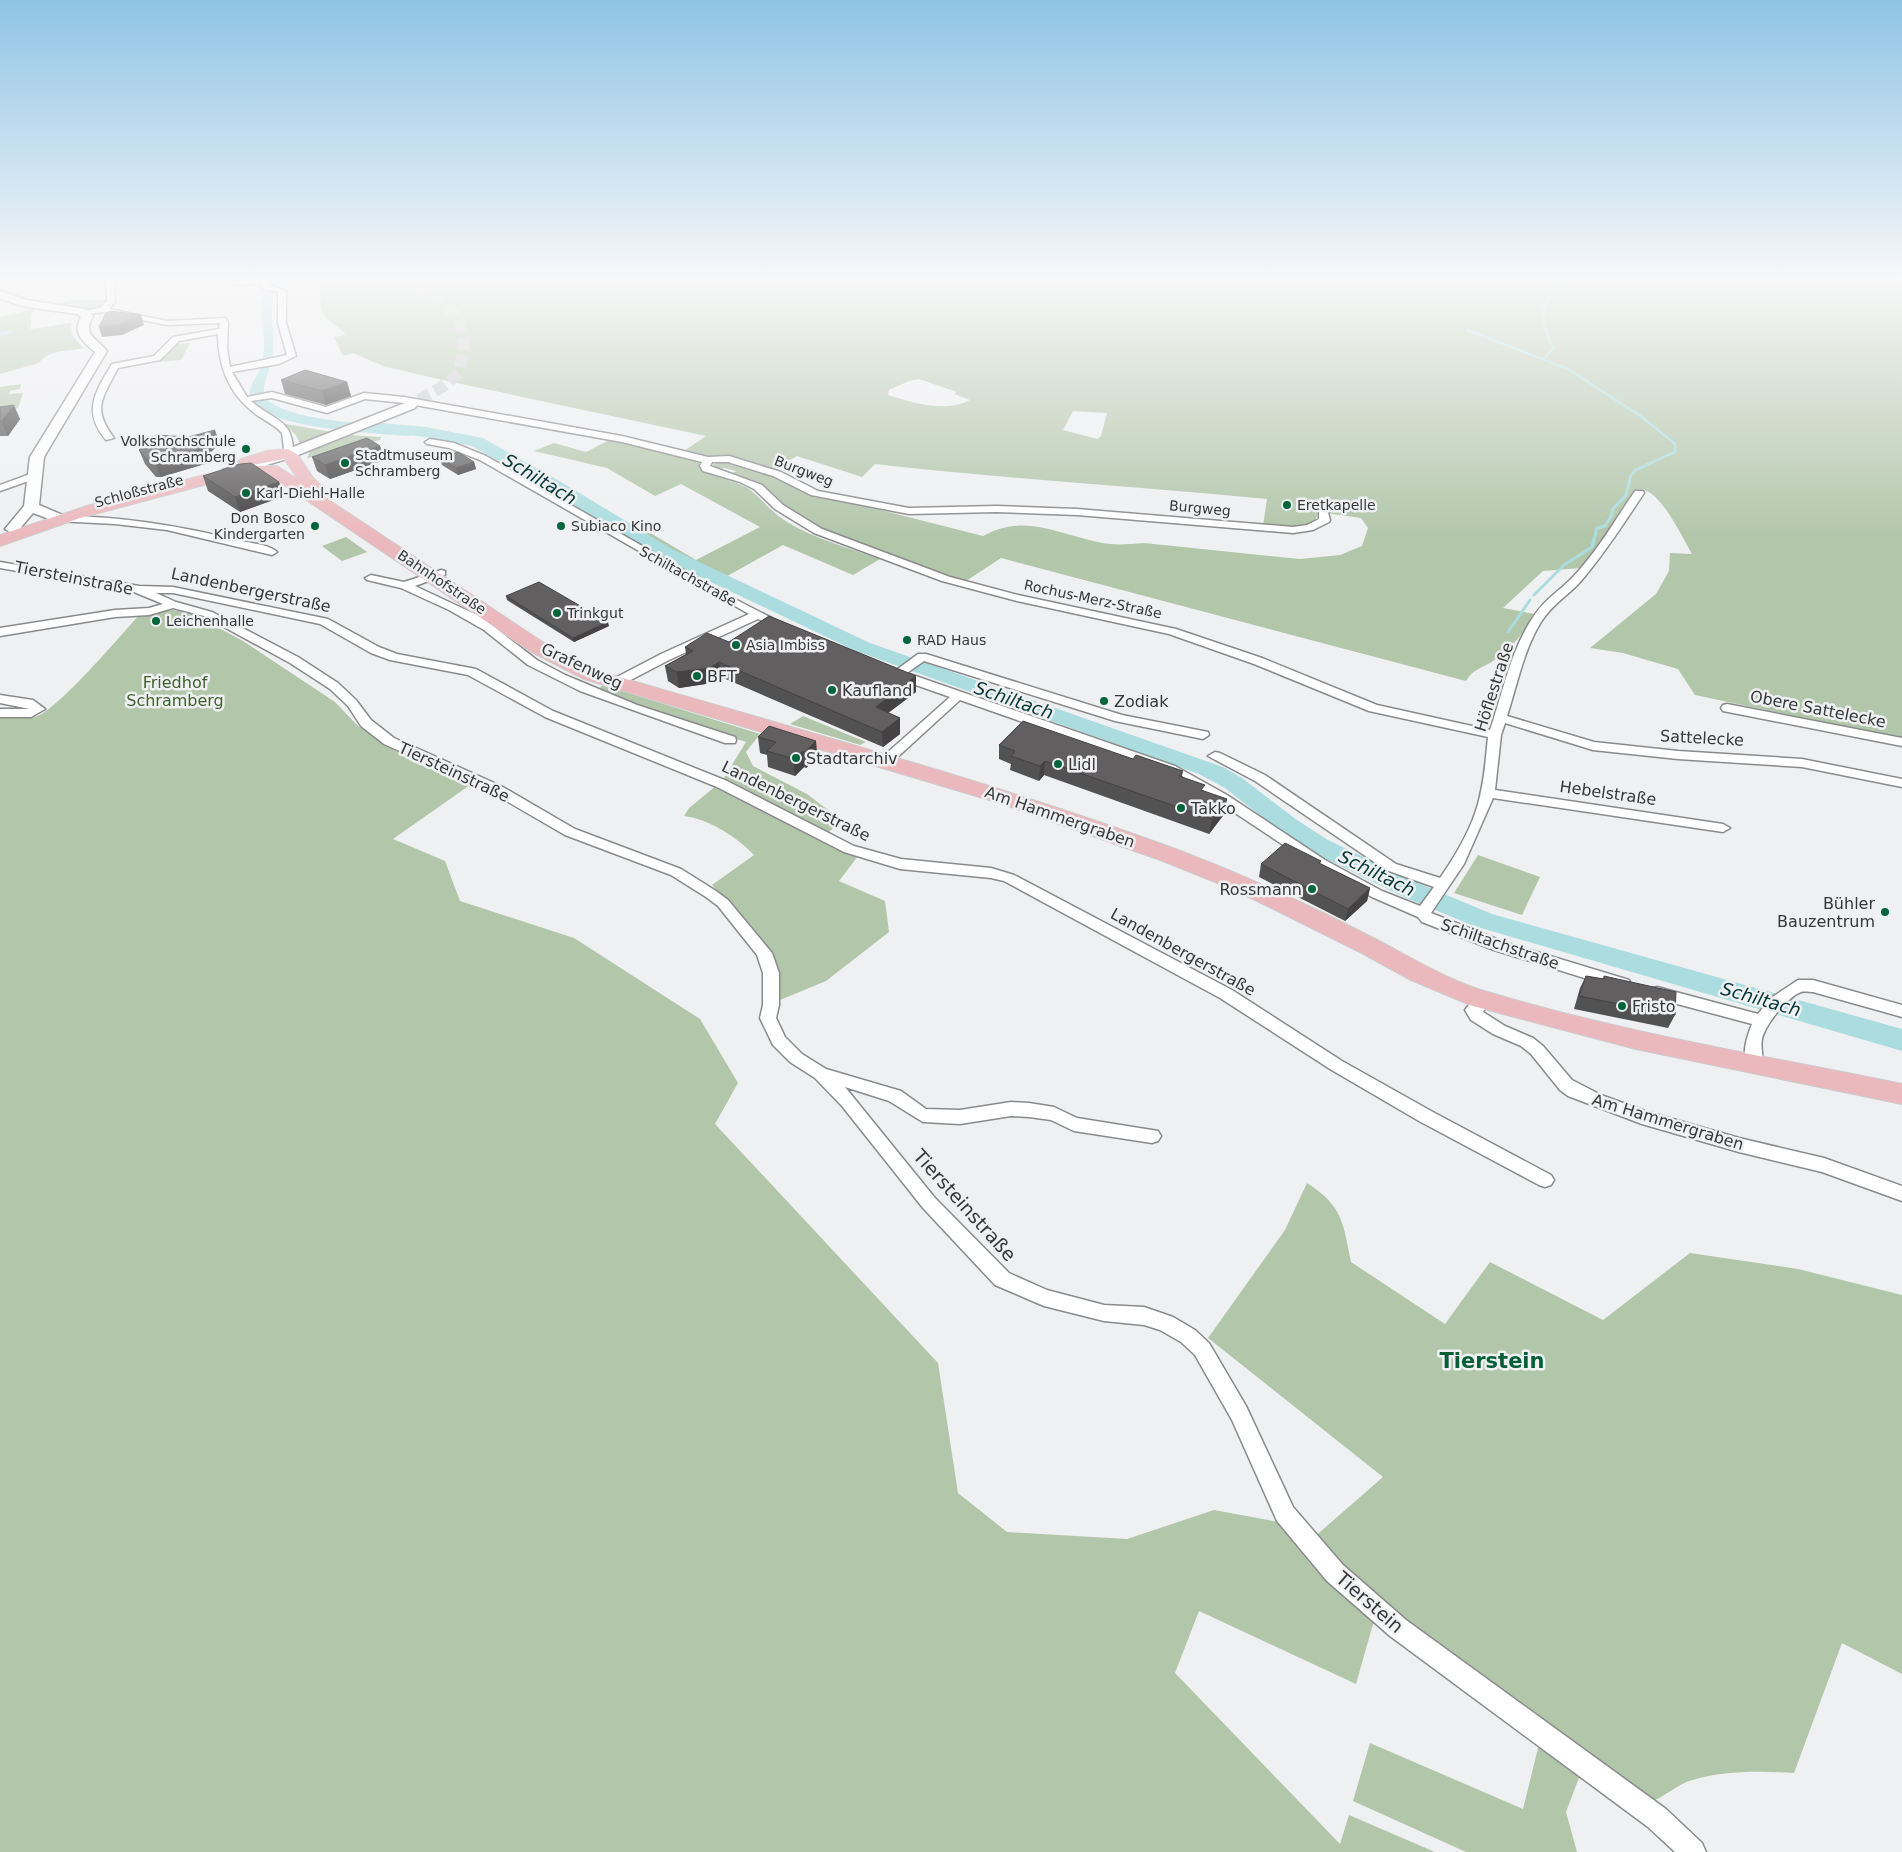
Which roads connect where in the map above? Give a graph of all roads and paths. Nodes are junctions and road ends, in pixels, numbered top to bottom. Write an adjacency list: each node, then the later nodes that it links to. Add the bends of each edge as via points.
1 (95, 364): 13 (main road, via 37,457)
2 (123, 364): 8 (street, via 115,366 94,413 97,424)
3 (226, 364): 5 (street)
4 (261, 364): 5 (street)
5 (228, 370): 6 (street)
6 (246, 400): 10 (street, via 286,431); 11 (street, Burgweg, via 270,395 323,410 364,396 404,400 622,439)
7 (410, 405): 10 (main road, Schloßstraße)
8 (109, 438)
9 (430, 442): 29 (street, Schiltachstraße, via 451,445 483,458)
10 (288, 454): 12 (main road); 14 (main road, Schloßstraße); 24 (main road, Bahnhofstraße, via 309,485 341,503)
11 (708, 460): 18 (street, Burgweg, via 729,459 777,474 815,492 922,512 1042,510 1293,530 1320,524 1325,520); 39 (street, Rochus-Merz-Straße, via 707,468 758,487 779,507 818,531 946,579 1017,598 1172,631 1258,660 1373,708)
12 (269, 462): 14 (main road, via 258,469); 19 (main road, Schloßstraße); 24 (main road, Bahnhofstraße)
13 (33, 476): 15 (street); 17 (main road)
14 (203, 480): 19 (main road, Schloßstraße)
15 (0, 488)
16 (1640, 494): 37 (street, Höflestraße, via 1592,561 1575,581 1547,604 1534,624 1521,653)
17 (31, 507): 19 (main road); 20 (main road)
18 (1322, 511)
19 (54, 518): 20 (main road, Schloßstraße); 21 (main road); 22 (street, via 90,518 174,527)
20 (6, 531)
21 (0, 541)
22 (272, 552)
23 (0, 564): 27 (street, Tiersteinstraße)
24 (437, 574): 26 (street); 32 (main road, Bahnhofstraße, via 537,647 591,675)
25 (371, 578): 26 (street, Grafenweg)
26 (404, 586): 40 (street, Grafenweg, via 460,610 499,635 536,666 565,680)
27 (137, 589): 28 (street, Tiersteinstraße); 55 (street, Landenbergerstraße, via 173,590 324,621 394,657 472,672 548,714 722,784 849,849 900,864 991,873 1009,878 1226,994 1336,1065)
28 (172, 604): 30 (street, via 158,610 109,614); 52 (street, Tiersteinstraße, via 208,614 294,660 334,686 366,723 389,741 496,789 570,832 676,872 711,894 723,903 764,953 770,973 772,1004 768,1018 779,1041 796,1058)
29 (757, 615): 31 (street, Schiltachstraße); 32 (street, via 664,657)
30 (0, 632)
31 (794, 632)
32 (619, 682): 43 (main road, Am Hammergraben)
33 (959, 695): 38 (street, Schiltachstraße, via 897,671 922,657 1119,718); 43 (street); 47 (street, Schiltachstraße, via 1170,769 1222,798 1320,863 1377,894)
34 (0, 699): 36 (street, via 28,703 39,709 32,713)
35 (1727, 708): 41 (street, Obere Sattelecke)
36 (0, 713)
37 (1502, 718): 39 (street, Höflestraße); 44 (street, Sattelecke, via 1592,746 1802,763)
38 (1203, 735)
39 (1495, 735): 45 (street, Höflestraße)
40 (730, 740)
41 (1902, 742)
42 (1215, 756): 47 (street, Schiltachstraße, via 1260,778)
43 (886, 760): 48 (main road, Am Hammergraben, via 1011,799 1243,884 1420,974)
44 (1902, 783)
45 (1488, 793): 46 (street, Hebelstraße); 47 (street, Höflestraße, via 1469,842)
46 (1723, 828)
47 (1433, 899): 50 (street, Schiltachstraße, via 1426,918 1455,931 1559,966)
48 (1482, 1000): 51 (main road, Am Hammergraben, via 1636,1039); 56 (street, Am Hammergraben, via 1473,1010 1477,1016 1527,1042 1574,1091 1642,1117 1824,1165)
49 (1902, 1011): 50 (street, via 1813,986 1798,986 1788,992)
50 (1766, 1017): 51 (street, via 1754,1039)
51 (1754, 1062): 53 (main road, Am Hammergraben)
52 (821, 1074): 54 (street, Tiersteinstraße, via 895,1096 923,1115 960,1117 1011,1109 1029,1110 1054,1114 1074,1124); 57 (street, Tiersteinstraße, via 848,1100 929,1203 1002,1279 1044,1298)
53 (1902, 1094)
54 (1152, 1136)
55 (1544, 1180)
56 (1902, 1194)
57 (1111, 1312): 58 (street, Tierstein, via 1144,1316 1166,1323 1202,1349 1238,1413 1286,1514 1335,1573 1398,1628 1658,1818)
58 (1693, 1852)

